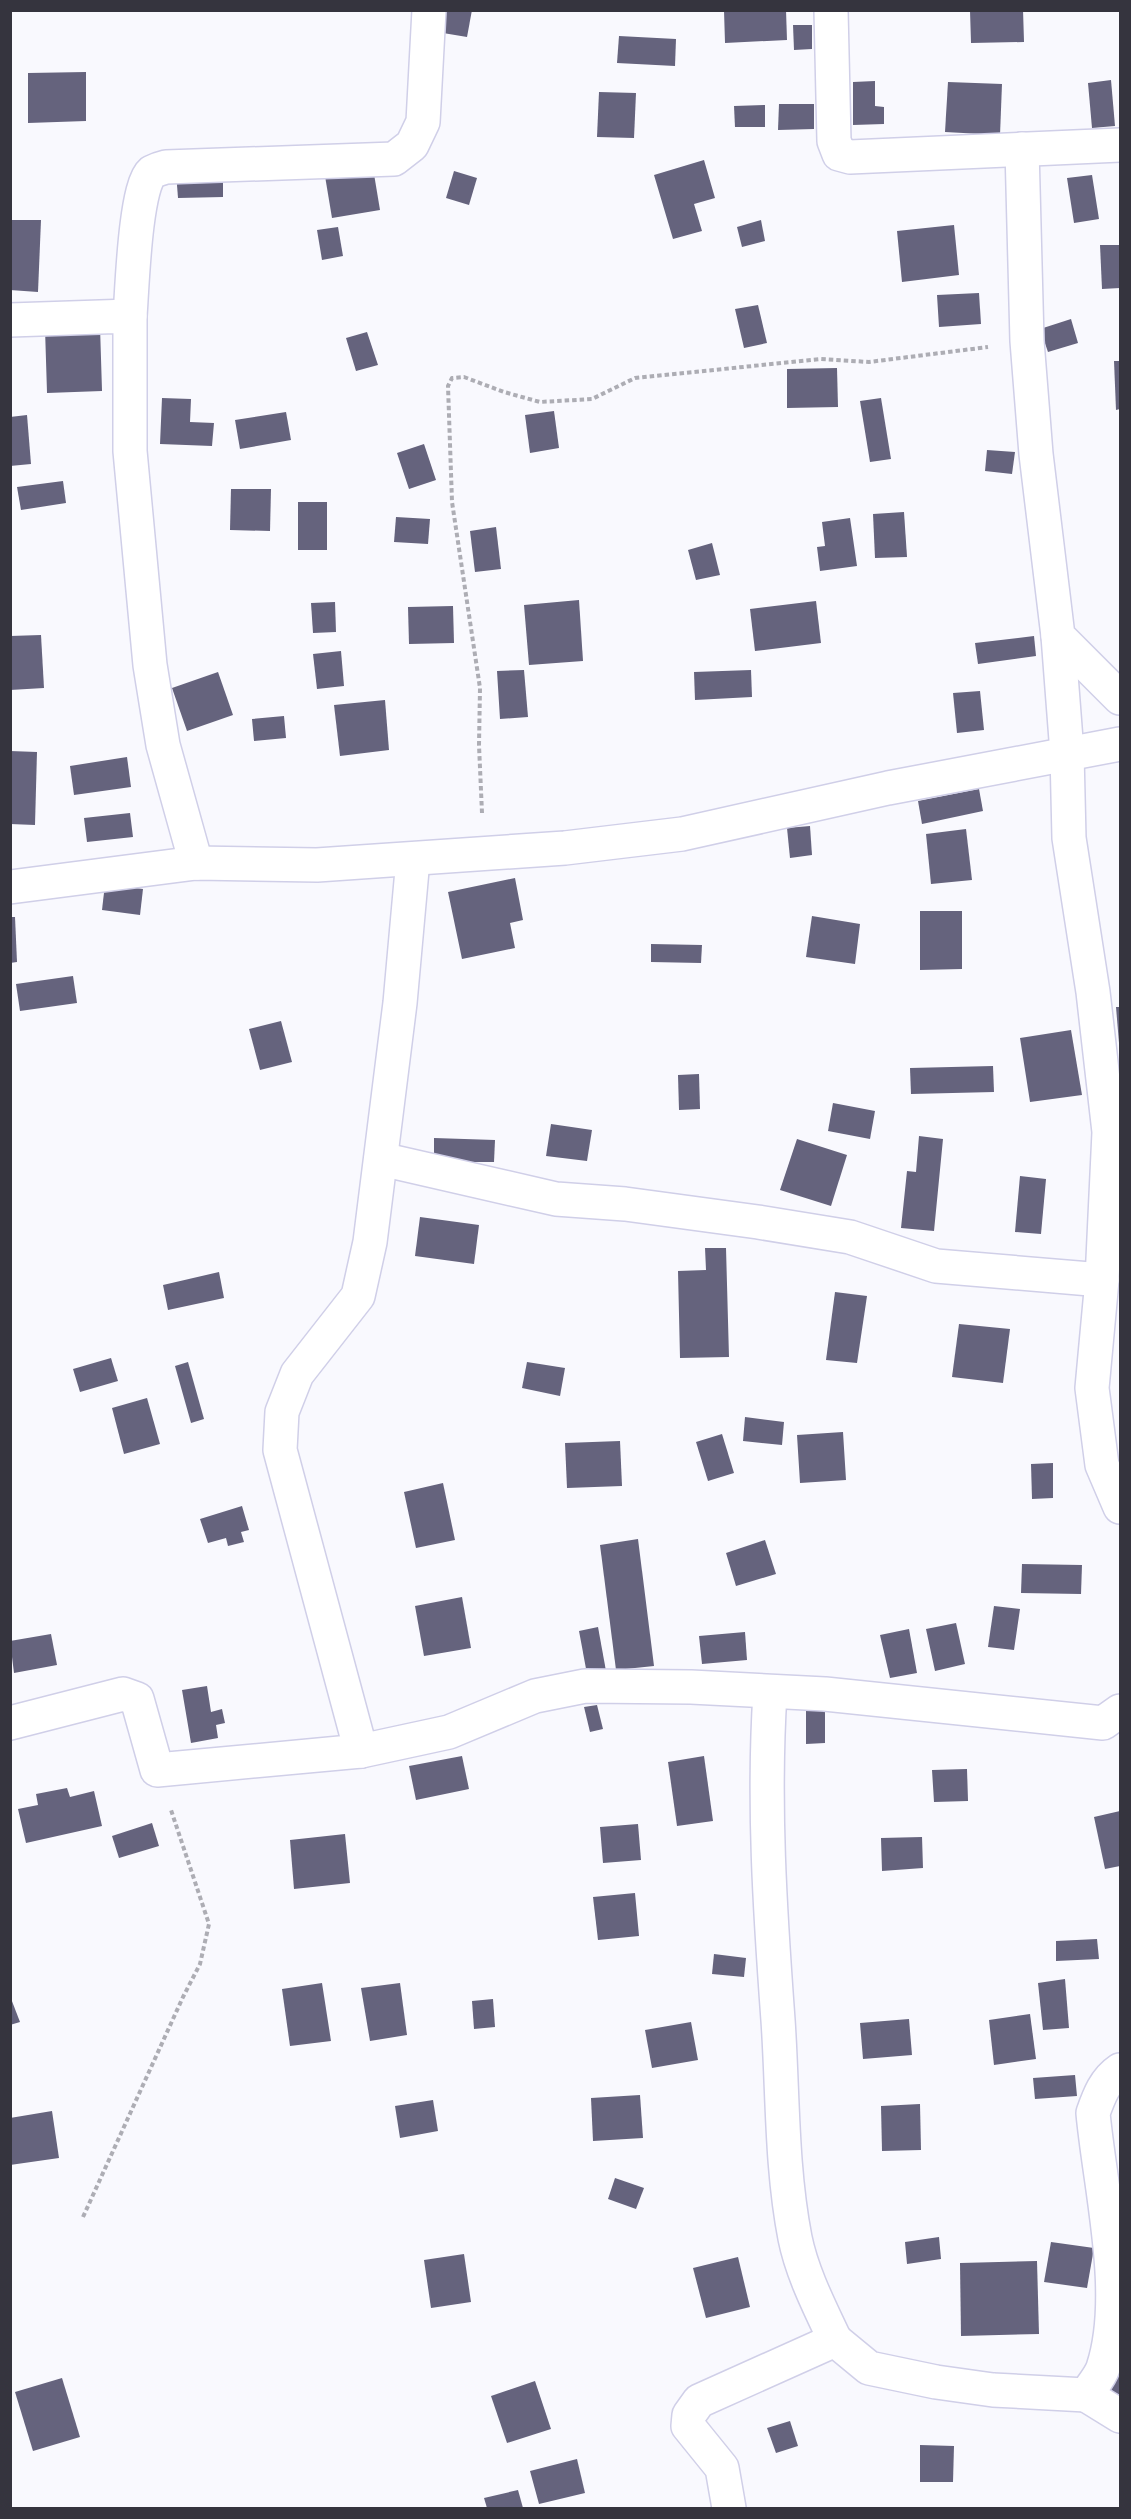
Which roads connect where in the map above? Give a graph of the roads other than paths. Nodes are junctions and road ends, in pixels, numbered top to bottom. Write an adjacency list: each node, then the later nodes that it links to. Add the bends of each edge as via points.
1 (429, 10): 5 (street, via 423,122 412,145 394,159 166,167 152,172 145,185 135,244)
2 (831, 10): 4 (street, via 834,141 840,154 850,157)
3 (1120, 145): 4 (street)
4 (1022, 149): 7 (street, via 1027,341)
5 (130, 316): 6 (street); 12 (street, via 130,452 150,665 163,745)
6 (10, 320)
7 (1058, 636): 8 (street); 10 (street)
8 (1120, 698)
9 (1120, 744): 10 (street)
10 (1067, 753): 11 (street, via 682,834 565,848); 15 (street, via 1069,838 1093,992 1108,1132)
11 (413, 859): 12 (street, via 317,865); 14 (street)
12 (196, 863): 13 (street)
13 (10, 887)
14 (381, 1160): 15 (street, via 556,1199 658,1209 850,1237 936,1266); 20 (street, via 358,1296 297,1374 282,1412 280,1450)
15 (1102, 1280): 16 (street, via 1092,1388 1102,1466)
16 (1120, 1507)
17 (771, 1693): 18 (street, via 836,1695 1103,1723); 20 (street, via 585,1686 536,1696 449,1732); 22 (street, via 766,1757 768,1897 785,2163 796,2240)
18 (1120, 1711)
19 (10, 1723): 20 (street, via 123,1694 137,1700 157,1770)
20 (361, 1751)
21 (1120, 2070): 23 (street, via 1100,2092 1093,2113 1111,2251 1111,2326 1103,2370)
22 (835, 2340): 23 (street, via 869,2368 889,2373 993,2390); 25 (street, via 699,2401 689,2415 688,2426 722,2468)
23 (1086, 2395): 24 (street)
24 (1120, 2416)
25 (729, 2508)

